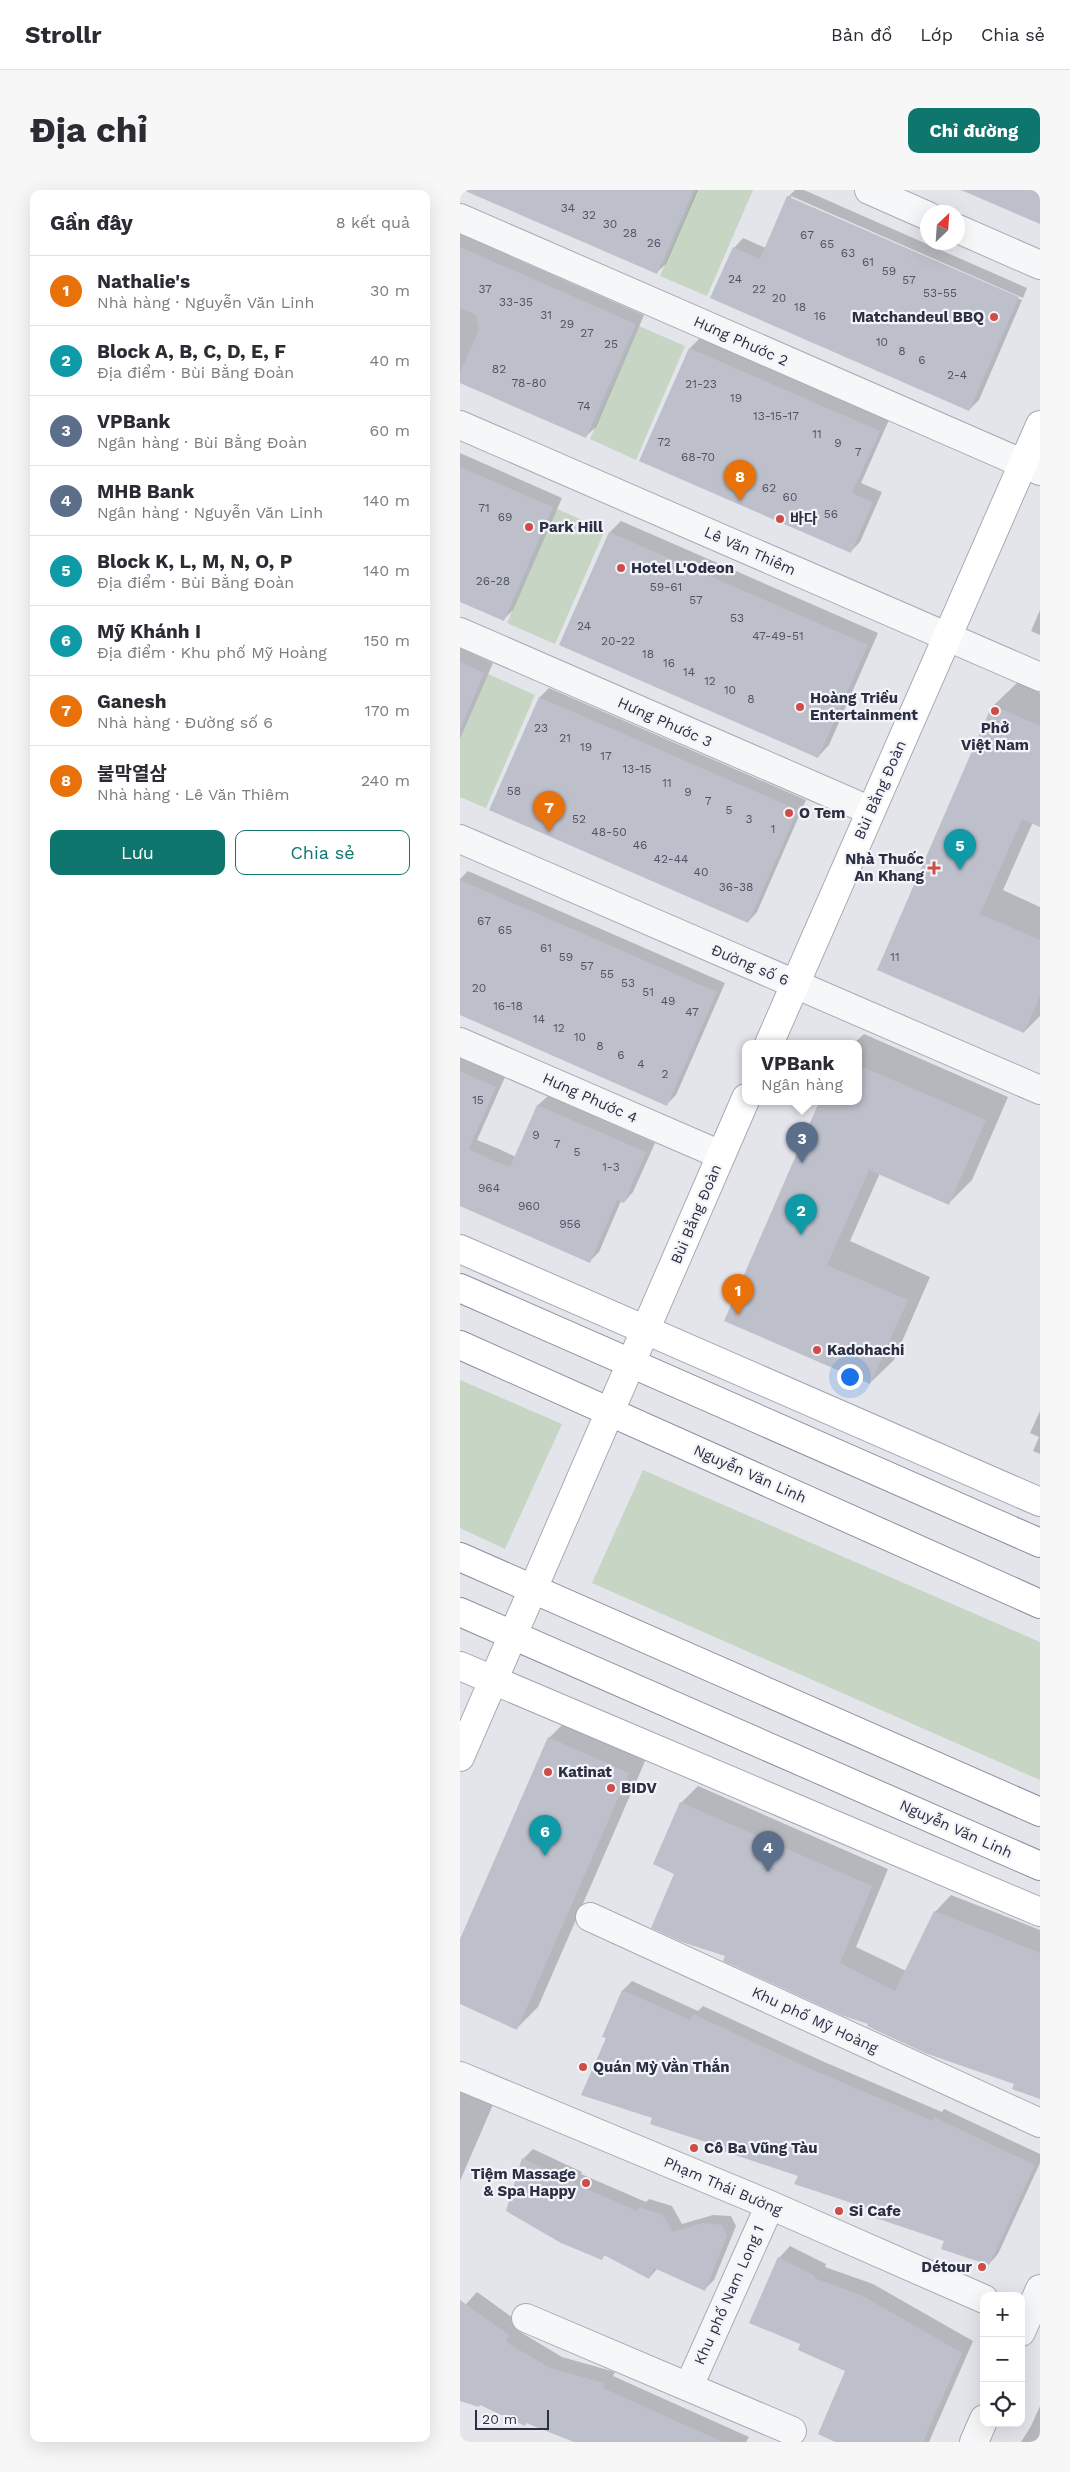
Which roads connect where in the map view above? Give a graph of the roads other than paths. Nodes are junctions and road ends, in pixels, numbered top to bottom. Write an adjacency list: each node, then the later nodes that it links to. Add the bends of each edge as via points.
1 (869, 190): 2 (street)
2 (920, 212)
3 (460, 218): 8 (street, Hưng Phước 2)
4 (965, 232): 5 (street)
5 (1040, 265)
6 (460, 424): 10 (street, Lê Văn Thiêm)
7 (1040, 425): 8 (main road, Bùi Bằng Đoàn)
8 (1031, 468): 10 (main road, Bùi Bằng Đoàn)
9 (460, 632): 12 (street, Hưng Phước 3)
10 (947, 637): 11 (street, Lê Văn Thiêm); 12 (main road, Bùi Bằng Đoàn)
11 (1040, 677)
12 (871, 811): 14 (main road, Bùi Bằng Đoàn)
13 (460, 839): 14 (street, Đường số 6)
14 (796, 984): 15 (main road, Bùi Bằng Đoàn); 17 (street, Đường số 6)
15 (771, 1040)
16 (460, 1042): 19 (street, Hưng Phước 4)
17 (1040, 1090)
18 (743, 1105): 19 (main road, Bùi Bằng Đoàn)
19 (721, 1155): 22 (main road, Bùi Bằng Đoàn)
20 (460, 1249): 22 (main road)
21 (460, 1288): 24 (main road)
22 (646, 1330): 24 (main road, Bùi Bằng Đoàn); 26 (main road)
23 (460, 1344): 25 (main road, Nguyễn Văn Linh)
24 (631, 1364): 25 (main road, Bùi Bằng Đoàn); 28 (main road)
25 (611, 1412): 31 (main road, Bùi Bằng Đoàn); 32 (main road, Nguyễn Văn Linh)
26 (992, 1482): 27 (main road); 28 (main road)
27 (1040, 1502)
28 (978, 1515): 29 (main road)
29 (1040, 1543)
30 (460, 1557): 31 (main road)
31 (532, 1590): 34 (main road, Bùi Bằng Đoàn); 38 (main road)
32 (1040, 1604)
33 (460, 1612): 34 (main road, Nguyễn Văn Linh)
34 (512, 1636): 36 (main road, Bùi Bằng Đoàn); 39 (main road, Nguyễn Văn Linh)
35 (460, 1666): 36 (main road)
36 (493, 1681): 37 (main road, Bùi Bằng Đoàn); 40 (main road)
37 (460, 1757)
38 (1040, 1812)
39 (1040, 1866)
40 (1040, 1912)
41 (590, 1917): 43 (street, Khu phố Mỹ Hoàng)
42 (460, 2076): 44 (street, Phạm Thái Bường)
43 (1040, 2123)
44 (770, 2205): 46 (street, Phạm Thái Bường); 49 (street, Khu phố Nam Long 1)
45 (1040, 2289): 48 (street)
46 (980, 2298)
47 (526, 2318): 49 (street)
48 (1027, 2323)
49 (689, 2386): 51 (street)
50 (981, 2427): 52 (street)
51 (792, 2430)
52 (974, 2442)

